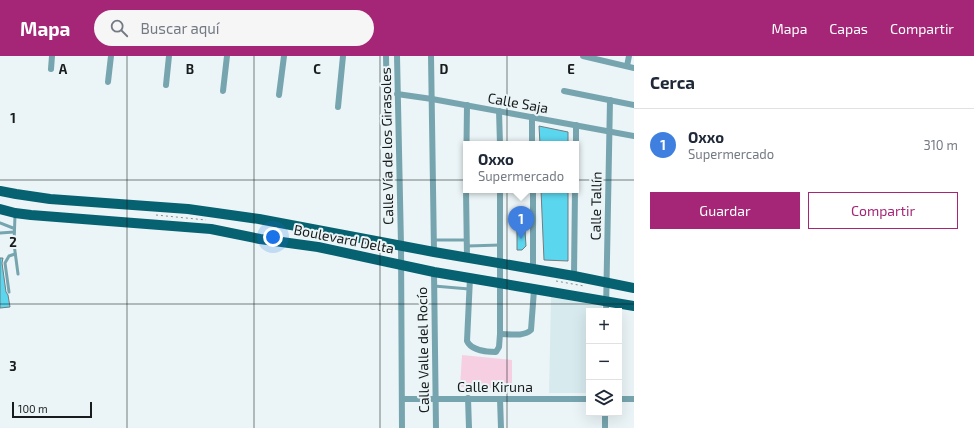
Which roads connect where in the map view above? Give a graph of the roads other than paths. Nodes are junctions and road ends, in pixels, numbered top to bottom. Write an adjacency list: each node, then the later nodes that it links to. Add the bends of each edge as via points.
1 (52, 56): 15 (street)
2 (111, 56): 16 (street)
3 (169, 56): 17 (street)
4 (227, 56): 18 (street)
5 (284, 56): 21 (street)
6 (343, 56): 26 (street)
7 (386, 56): 27 (street)
8 (397, 56): 20 (street, Calle Vía de los Girasoles)
9 (431, 56): 22 (street)
10 (583, 56): 12 (street)
11 (629, 56): 13 (street)
12 (595, 57): 13 (street)
13 (627, 66): 14 (street)
14 (634, 68)
15 (51, 69)
16 (108, 82)
17 (166, 86)
18 (223, 91)
19 (564, 91): 23 (street)
20 (397, 94): 22 (street, Calle Saja); 53 (street, Calle Vía de los Girasoles)
21 (279, 96)
22 (432, 99): 24 (street, Calle Saja); 51 (street)
23 (610, 100): 25 (street); 31 (street, Calle Tallín)
24 (467, 105): 28 (street, Calle Saja); 33 (street)
25 (634, 105)
26 (338, 107)
27 (387, 109)
28 (499, 111): 29 (street, Calle Saja); 34 (street)
29 (532, 117): 30 (street, Calle Saja); 35 (street)
30 (576, 125): 31 (street, Calle Saja); 36 (street)
31 (609, 132): 32 (street, Calle Saja); 66 (street, Calle Tallín)
32 (634, 136)
33 (467, 141)
34 (500, 141)
35 (532, 141)
36 (576, 141)
37 (0, 191): 42 (main road, Boulevard Delta, via 50,199)
38 (466, 193): 52 (street)
39 (500, 193): 54 (street)
40 (533, 193): 60 (street)
41 (575, 193): 63 (street)
42 (118, 204): 43 (main road, Boulevard Delta); 46 (main road, via 126,209 128,214)
43 (150, 206): 48 (main road, via 141,212); 53 (main road, Boulevard Delta, via 259,219)
44 (0, 209): 45 (main road, Boulevard Delta)
45 (15, 213): 46 (main road, Boulevard Delta); 49 (lane)
46 (115, 221): 48 (main road, Boulevard Delta)
47 (0, 223): 49 (lane)
48 (145, 224): 59 (main road, Boulevard Delta, via 211,229)
49 (14, 230): 50 (lane); 56 (lane)
50 (0, 233)
51 (434, 240): 52 (lane); 55 (street)
52 (467, 243): 54 (lane); 57 (street)
53 (401, 245): 55 (main road, Boulevard Delta); 59 (street, Calle Vía de los Girasoles)
54 (501, 245): 58 (street)
55 (434, 252): 57 (main road, Boulevard Delta)
56 (15, 254): 62 (lane); 71 (lane, via 9,256 6,263)
57 (467, 258): 58 (main road, Boulevard Delta)
58 (500, 263): 60 (main road, Boulevard Delta); 65 (street)
59 (401, 264): 61 (main road, Boulevard Delta); 77 (street, Calle Vía de los Girasoles)
60 (533, 269): 63 (main road, Boulevard Delta)
61 (434, 272): 64 (main road, Boulevard Delta); 67 (street, Calle Valle del Rocío)
62 (18, 274)
63 (574, 276): 66 (main road, Boulevard Delta)
64 (470, 278): 65 (main road, Boulevard Delta); 69 (street)
65 (500, 283): 70 (main road, Boulevard Delta); 74 (street)
66 (607, 283): 68 (main road, Boulevard Delta); 72 (street, Calle Tallín)
67 (434, 286): 69 (lane); 75 (street, Calle Valle del Rocío)
68 (634, 288)
69 (469, 289): 74 (street, via 466,338 470,345 496,352)
70 (534, 290): 72 (main road, Boulevard Delta); 74 (street, via 531,330 528,333)
71 (9, 292)
72 (606, 306): 73 (main road, Boulevard Delta)
73 (634, 306)
74 (500, 334)
75 (436, 398): 76 (street, Calle Kiruna); 77 (street, Calle Kiruna); 84 (street, Calle Valle del Rocío)
76 (468, 398): 78 (street, Calle Kiruna); 85 (street)
77 (402, 399): 83 (street, Calle Vía de los Girasoles)
78 (500, 399): 79 (street, Calle Kiruna); 86 (street)
79 (586, 399)
80 (622, 399): 81 (street)
81 (634, 399)
82 (605, 416): 87 (street)
83 (402, 428)
84 (436, 428)
85 (469, 428)
86 (501, 428)
87 (605, 428)

